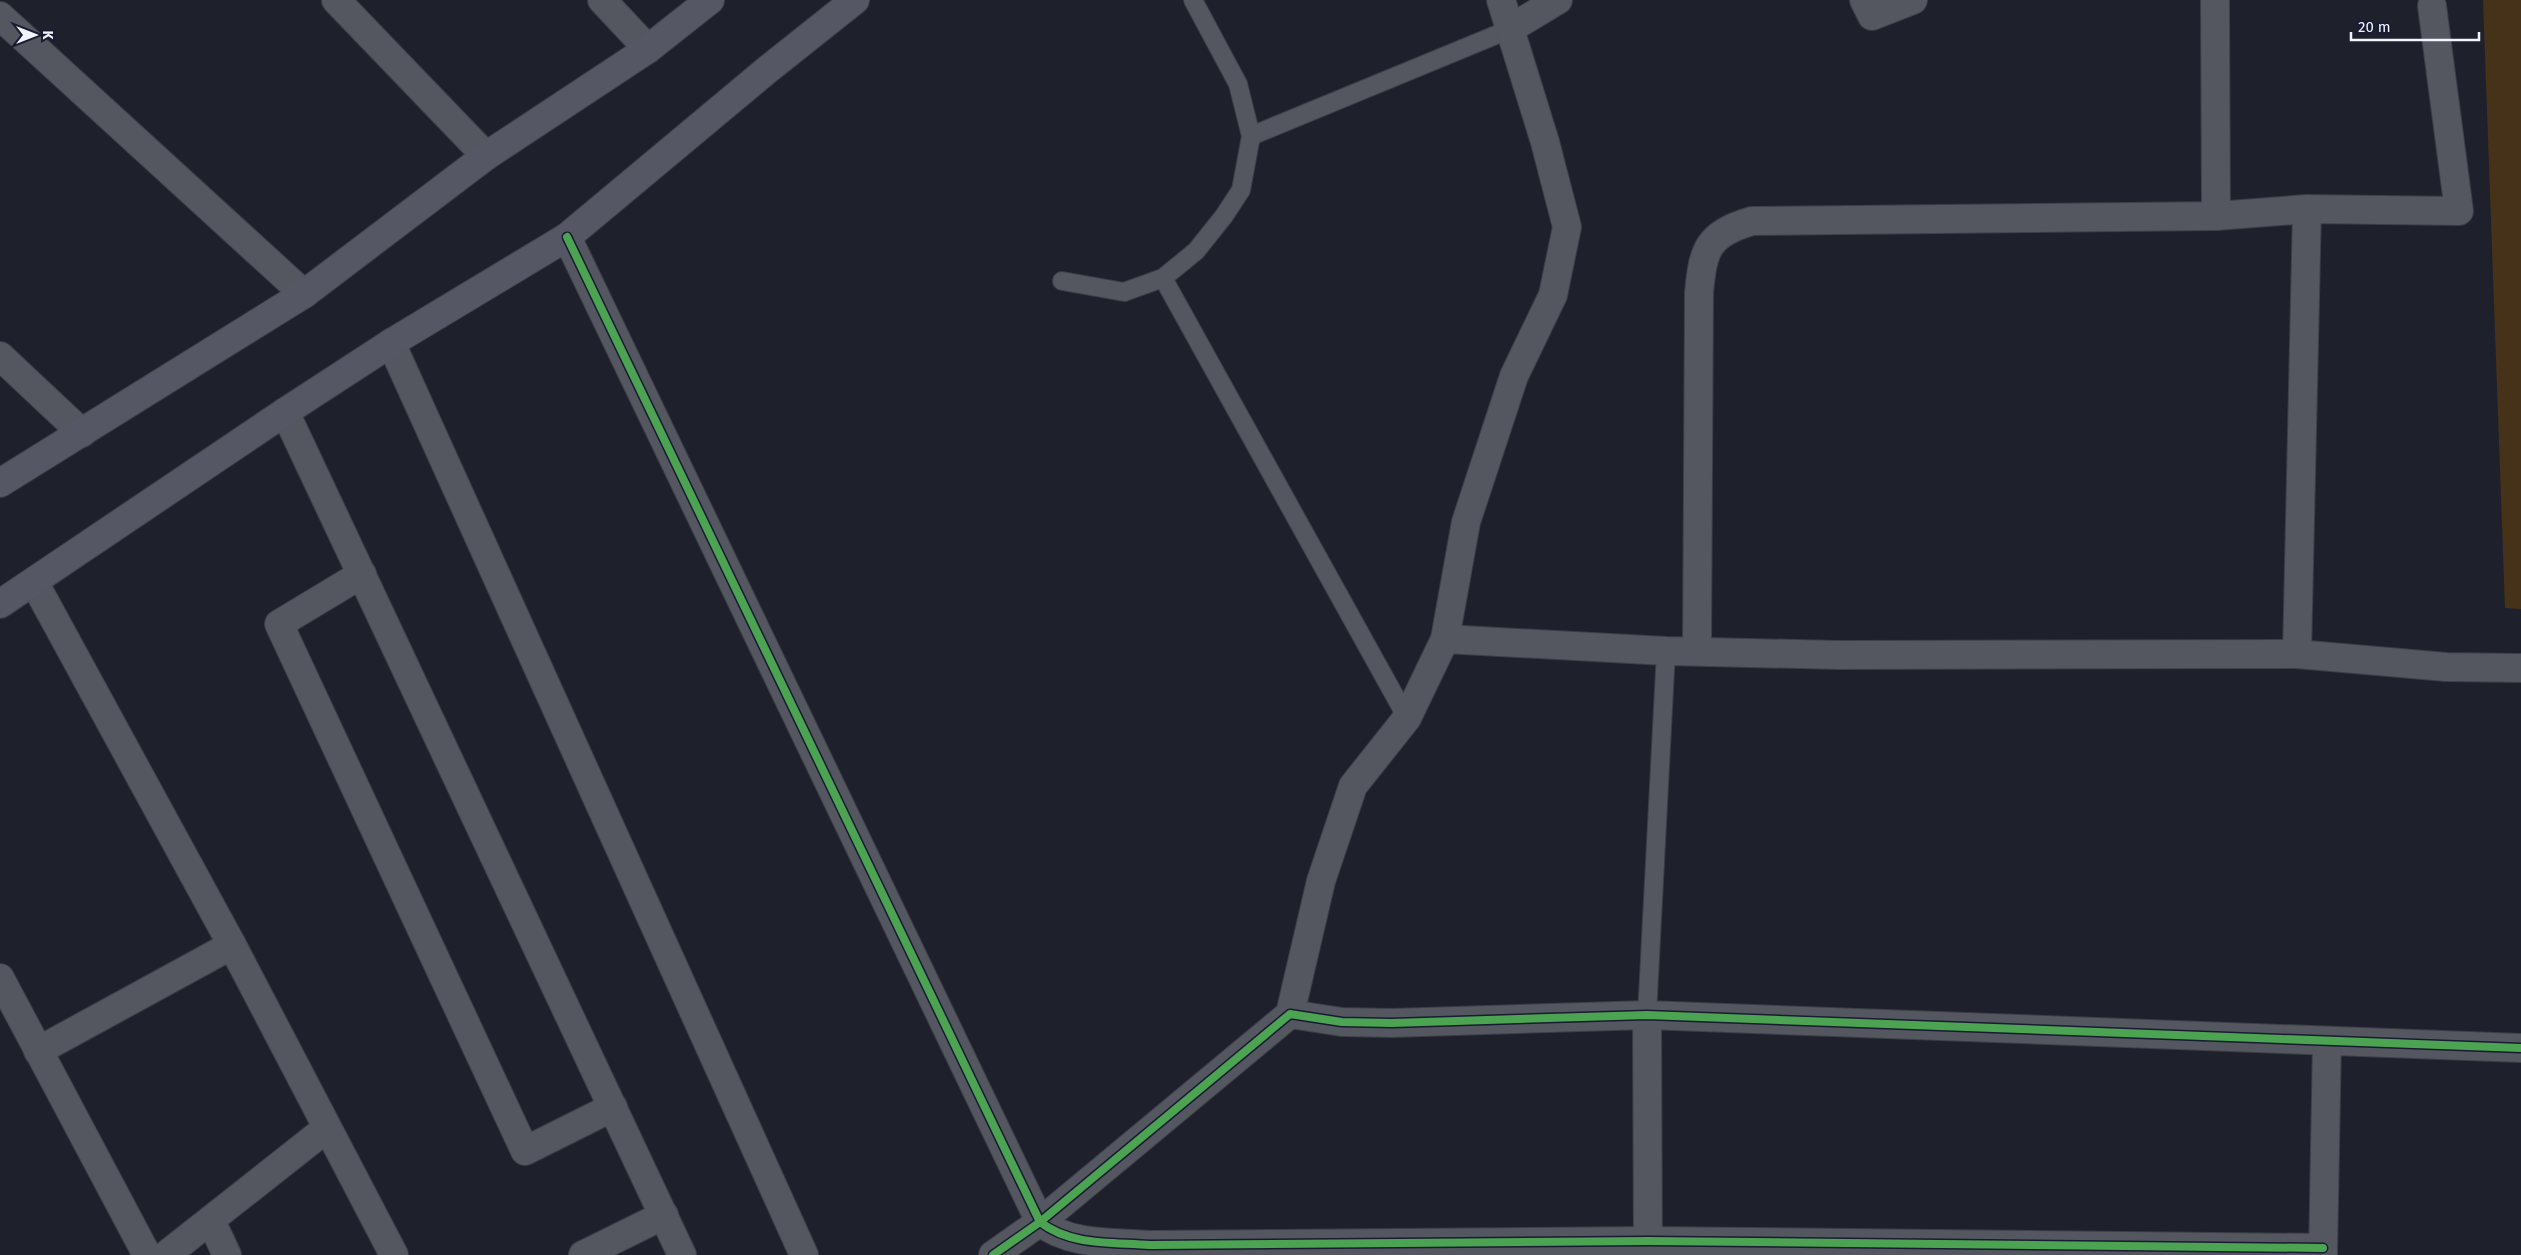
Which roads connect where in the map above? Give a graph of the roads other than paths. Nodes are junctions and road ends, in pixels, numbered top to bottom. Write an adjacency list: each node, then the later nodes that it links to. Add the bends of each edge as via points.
1 (336, 0): 16 (street)
2 (602, 0): 14 (street)
3 (710, 0): 14 (main road)
4 (855, 0): 19 (main road)
5 (1193, 0): 15 (lane, via 1238,84)
6 (1501, 0): 13 (street)
7 (1558, 0): 13 (street)
8 (1864, 0): 9 (street, via 1872,16)
9 (1913, 0)
10 (2215, 0): 18 (street)
11 (2432, 6): 17 (street, via 2459,211)
12 (0, 16): 22 (street)
13 (1508, 30): 15 (lane); 31 (street, via 1545,142 1568,227 1553,295 1514,376 1466,522)
14 (648, 49): 16 (main road)
15 (1251, 136): 20 (lane, via 1241,190 1196,251)
16 (486, 156): 22 (main road)
17 (2307, 209): 18 (street); 34 (street)
18 (2216, 216): 33 (street, via 1752,221 1732,227 1713,241 1702,260 1699,293)
19 (567, 237): 23 (main road); 48 (street)
20 (1163, 278): 21 (lane, via 1124,292); 36 (lane)
21 (1062, 281)
22 (304, 294): 26 (main road)
23 (391, 343): 25 (main road); 57 (street)
24 (0, 356): 26 (street)
25 (285, 412): 28 (street); 29 (main road)
26 (82, 433): 27 (main road)
27 (0, 484)
28 (362, 574): 44 (street); 44 (street, via 279,624 525,1151)
29 (34, 582): 30 (main road); 37 (street)
30 (0, 604)
31 (1445, 639): 32 (street); 36 (street)
32 (1666, 651): 33 (street); 40 (lane)
33 (1697, 651): 34 (street, via 2041,656)
34 (2297, 654): 35 (street, via 2446,667)
35 (2521, 668)
36 (1407, 718): 39 (street, via 1353,786 1321,881)
37 (232, 945): 43 (street); 45 (street)
38 (0, 978): 43 (street)
39 (1290, 1014): 40 (street, via 1342,1022 1392,1023); 48 (street)
40 (1647, 1015): 41 (street); 49 (street)
41 (2327, 1042): 42 (street); 50 (street)
42 (2521, 1048)
43 (38, 1051): 51 (street)
44 (614, 1107): 46 (street)
45 (327, 1128): 47 (street); 54 (street)
46 (664, 1215): 55 (street); 56 (street)
47 (211, 1221): 52 (street); 53 (street)
48 (1040, 1222): 49 (street, via 1054,1233 1075,1239 1150,1245); 58 (street)
49 (1648, 1248): 50 (street)
50 (2323, 1251)
51 (147, 1255)
52 (166, 1255)
53 (227, 1255)
54 (394, 1255)
55 (583, 1255)
56 (682, 1255)
57 (804, 1255)
58 (993, 1255)

